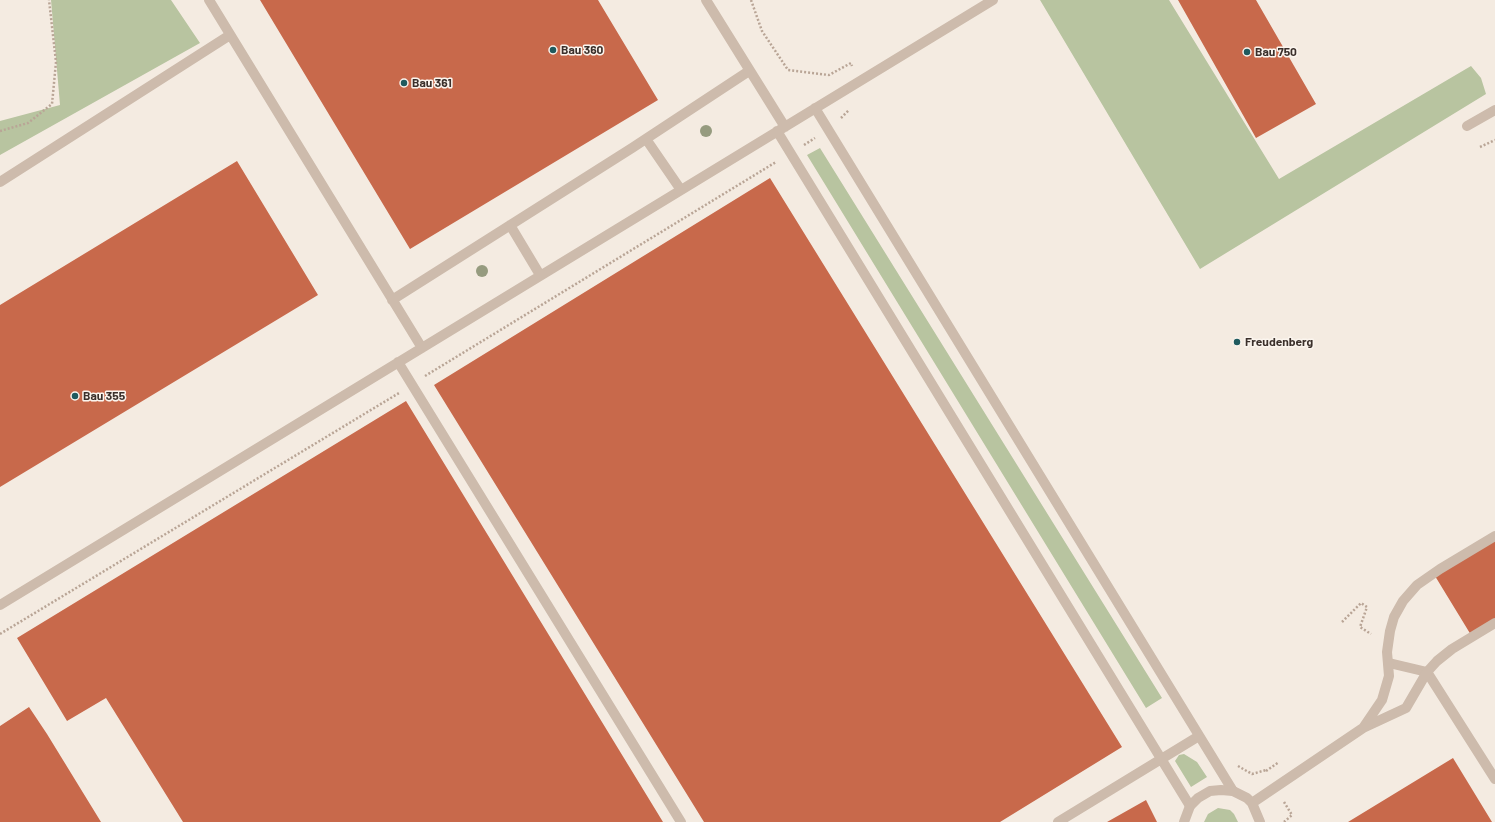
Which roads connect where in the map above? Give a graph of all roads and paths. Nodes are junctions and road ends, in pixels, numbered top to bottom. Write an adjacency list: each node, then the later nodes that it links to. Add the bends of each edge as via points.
1 (49, 0): 11 (path, via 56,62 52,104 28,123)
2 (209, 0): 5 (street)
3 (706, 0): 6 (street)
4 (992, 0): 7 (street)
5 (230, 35): 15 (street); 19 (street)
6 (749, 71): 10 (street); 12 (street)
7 (815, 108): 10 (street); 30 (street)
8 (1495, 110): 9 (street)
9 (1467, 126)
10 (781, 129): 16 (street); 32 (street)
11 (0, 131)
12 (646, 139): 16 (street); 17 (street)
13 (1495, 140): 14 (path)
14 (1480, 147)
15 (0, 182)
16 (681, 190): 18 (street)
17 (510, 225): 18 (street); 19 (street)
18 (540, 275): 20 (street)
19 (392, 300): 20 (street)
20 (422, 348): 21 (street)
21 (398, 362): 23 (street); 38 (street)
22 (1495, 536): 27 (street, via 1423,581 1403,601 1390,631 1387,652)
23 (1, 600)
24 (1342, 622): 26 (path, via 1360,603 1367,607 1360,626 1371,633)
25 (1495, 623): 28 (street, via 1452,649)
26 (1371, 640)
27 (1389, 663): 28 (street); 29 (street, via 1389,676 1382,700)
28 (1427, 672): 29 (street, via 1406,708); 33 (street)
29 (1363, 728): 34 (street)
30 (1200, 736): 32 (street); 35 (street)
31 (1285, 758): 34 (path, via 1266,770)
32 (1161, 759): 37 (street); 39 (street)
33 (1495, 779)
34 (1276, 788): 36 (street); 42 (path, via 1292,814)
35 (1233, 791): 36 (street); 37 (street, via 1210,791)
36 (1252, 803): 41 (street)
37 (1190, 806): 40 (street)
38 (682, 822)
39 (1058, 822)
40 (1184, 822)
41 (1260, 822)
42 (1284, 822)

